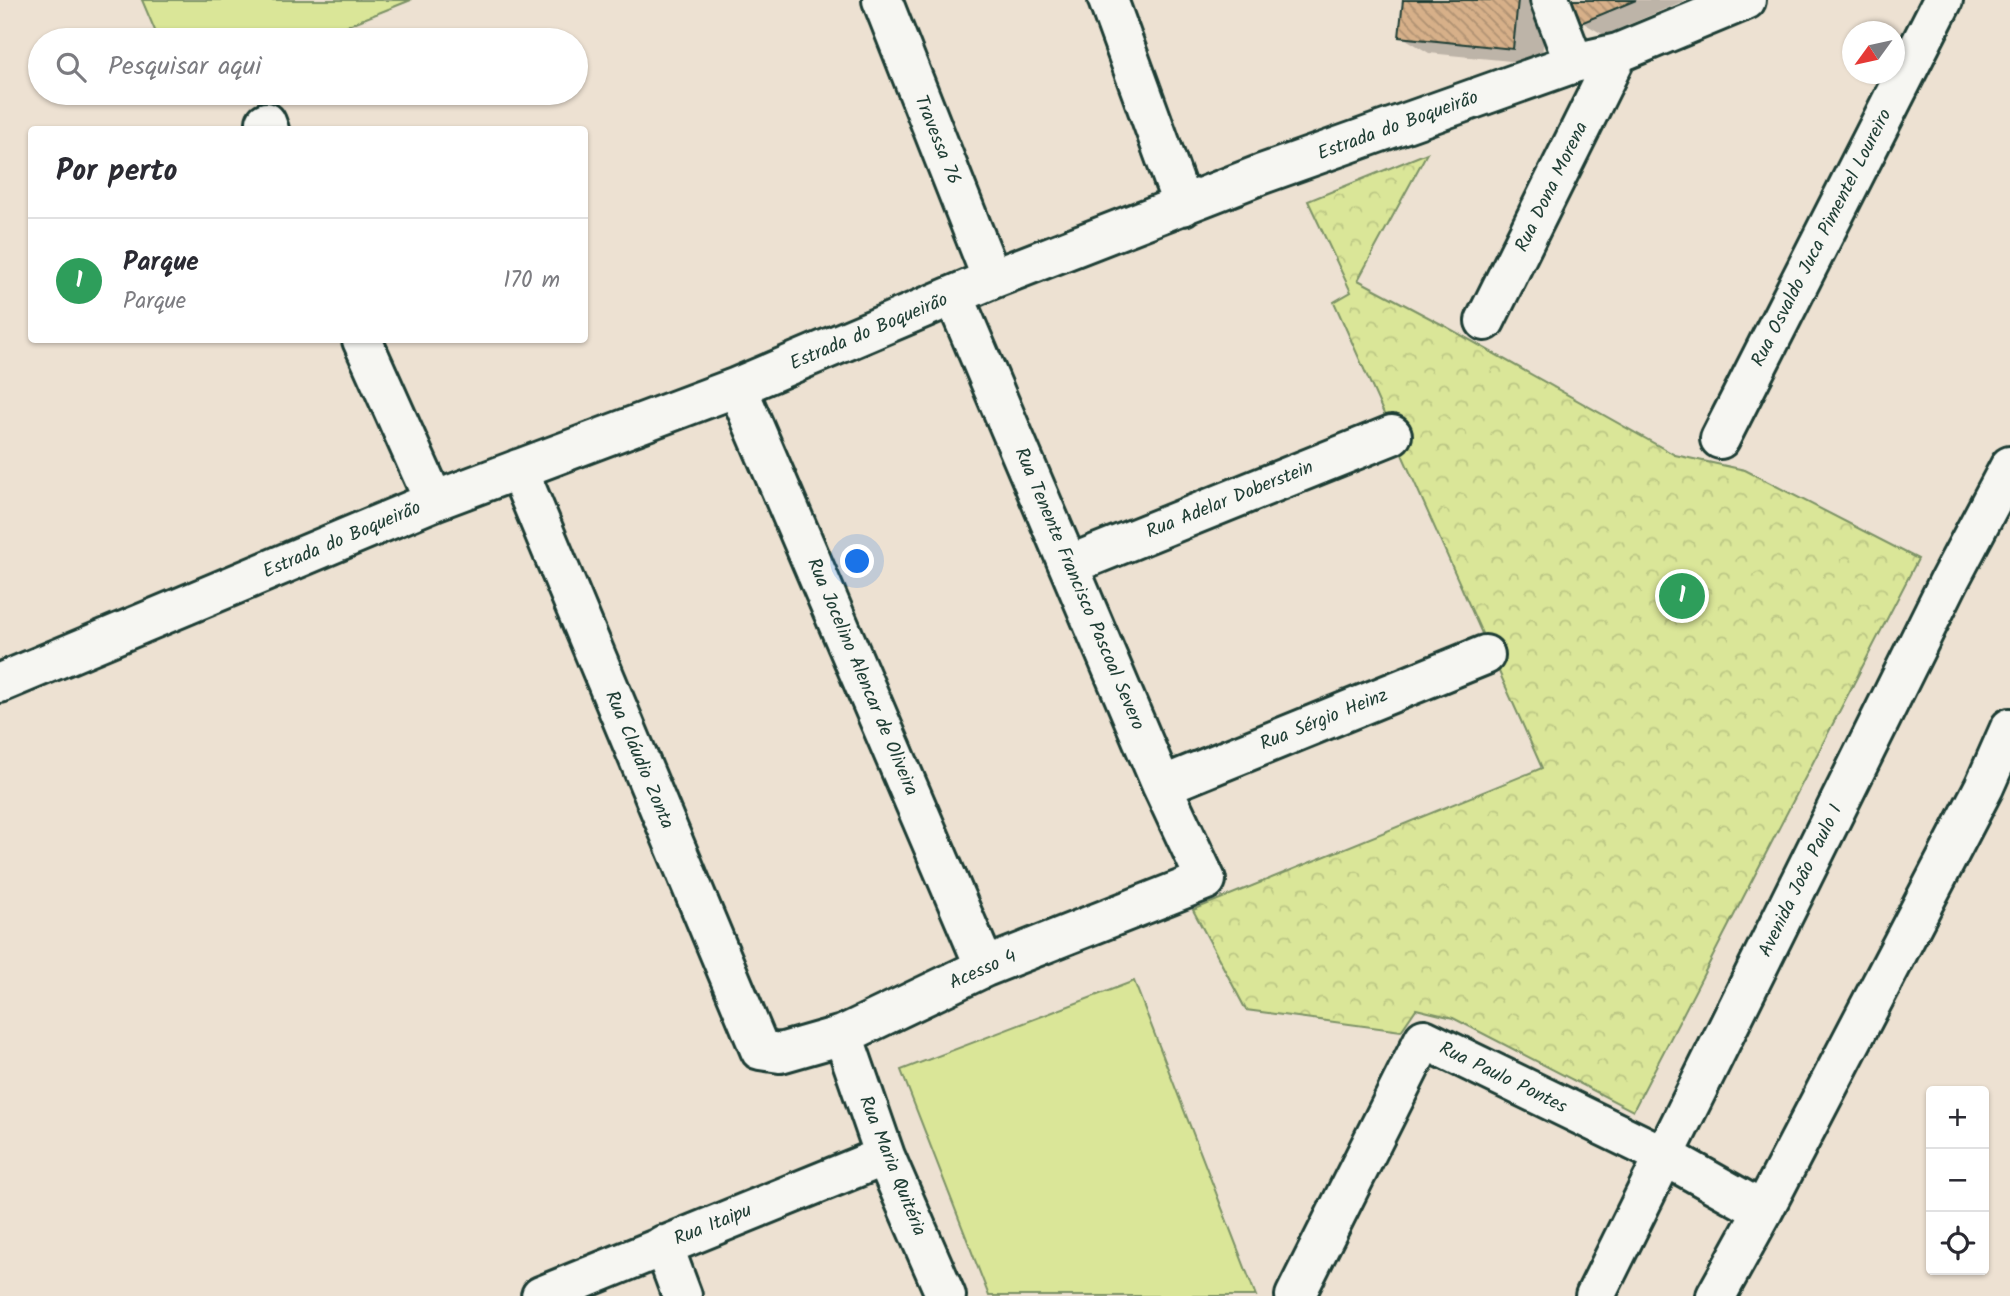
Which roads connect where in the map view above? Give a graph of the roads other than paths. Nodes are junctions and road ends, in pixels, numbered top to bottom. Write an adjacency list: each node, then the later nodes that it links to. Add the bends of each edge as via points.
1 (882, 0): 9 (street, Travessa 76)
2 (1108, 0): 8 (street)
3 (1550, 0): 7 (street)
4 (1746, 0): 6 (street, Estrada do Boqueirão)
5 (1943, 0): 15 (street, Rua Osvaldo Juca Pimentel Loureiro)
6 (1618, 53): 7 (street, Estrada do Boqueirão); 11 (street, Rua Dona Morena)
7 (1574, 63): 8 (street, Estrada do Boqueirão)
8 (1183, 206): 9 (street, Estrada do Boqueirão)
9 (992, 279): 10 (street, Estrada do Boqueirão)
10 (954, 296): 13 (street, Estrada do Boqueirão); 19 (street, Rua Tenente Francisco Pascoal Severo)
11 (1485, 320)
12 (363, 343): 18 (street)
13 (737, 387): 17 (street, Estrada do Boqueirão); 26 (street, Rua Jocelino Alencar de Oliveira)
14 (1392, 435): 19 (street, Rua Adelar Doberstein)
15 (1720, 439)
16 (2010, 466): 30 (street, Avenida João Paulo I)
17 (518, 469): 18 (street, Estrada do Boqueirão); 28 (street, Rua Cláudio Zonta)
18 (434, 501): 21 (street, Estrada do Boqueirão)
19 (1069, 565): 23 (street, Rua Tenente Francisco Pascoal Severo)
20 (1485, 655): 23 (street, Rua Sérgio Heinz)
21 (0, 683)
22 (2010, 727): 24 (street)
23 (1162, 786): 25 (street, Rua Tenente Francisco Pascoal Severo)
24 (1997, 792): 31 (street)
25 (1206, 880): 26 (street, Acesso 4)
26 (985, 967): 27 (street, Acesso 4)
27 (843, 1035): 28 (street, Acesso 4, via 780,1054); 29 (street, Rua Maria Quitéria)
28 (761, 1050)
29 (885, 1156): 32 (street, Rua Itaipu); 35 (street, Rua Maria Quitéria)
30 (1665, 1156): 31 (street, Rua Paulo Pontes); 36 (street, Rua Paulo Pontes, via 1423,1039); 37 (street, Avenida João Paulo I)
31 (1763, 1211): 38 (street)
32 (663, 1245): 33 (street, Rua Itaipu); 34 (street)
33 (541, 1296)
34 (682, 1296)
35 (946, 1296)
36 (1295, 1296)
37 (1595, 1296)
38 (1716, 1296)

